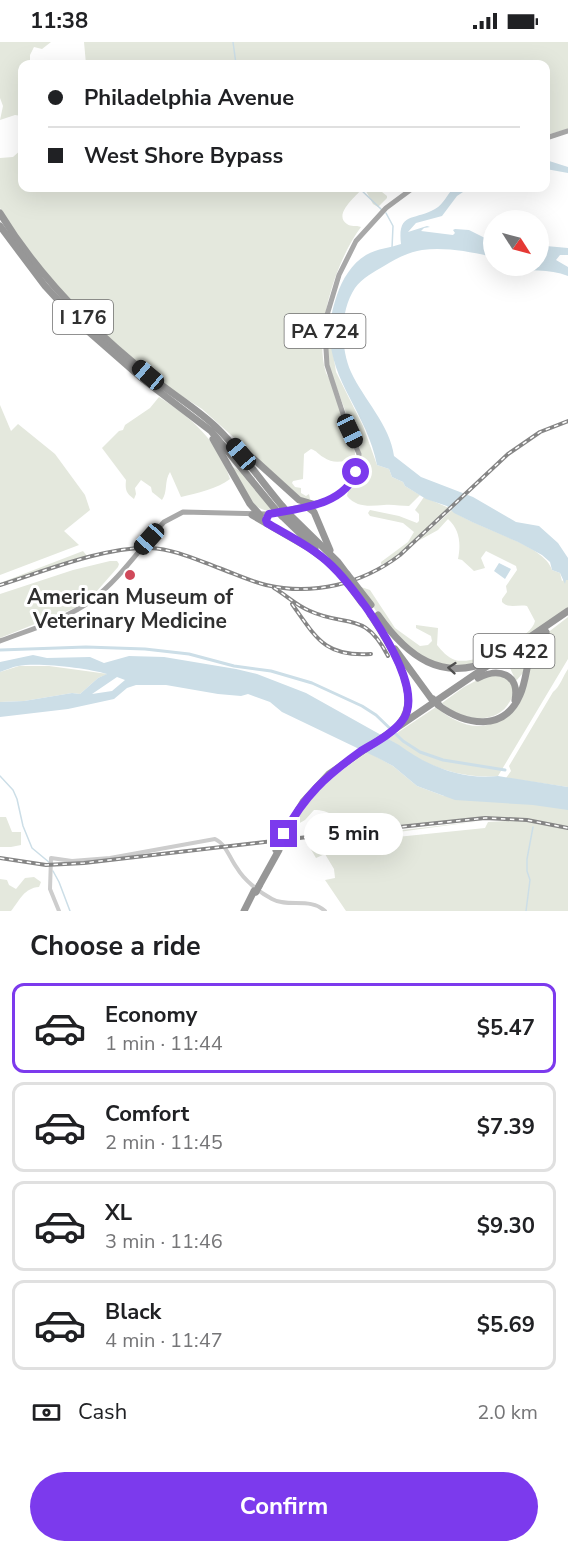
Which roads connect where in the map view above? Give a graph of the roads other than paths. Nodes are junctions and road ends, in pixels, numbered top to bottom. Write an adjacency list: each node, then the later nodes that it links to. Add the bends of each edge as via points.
1 (568, 131): 2 (main road)
2 (550, 137)
3 (408, 192): 7 (main road, PA 724, via 379,214 361,235 333,292 326,325 327,365 358,450 358,465 346,490 333,499)
4 (0, 213): 6 (highway, I 176, via 50,281 85,319)
5 (0, 226): 6 (highway, I 176, via 45,286 80,324 144,380)
6 (183, 405): 7 (highway, via 214,423); 8 (highway, I 176, via 223,444); 9 (highway, via 216,443 251,506)
7 (308, 506): 8 (main road, PA 724); 11 (highway)
8 (276, 510): 9 (main road, PA 724); 10 (highway); 11 (highway, I 176, bridge)
9 (252, 515): 10 (highway); 16 (main road, PA 724, via 183,512 170,518 91,601)
10 (267, 523): 11 (highway)
11 (335, 564): 12 (highway, I 176)
12 (344, 575): 13 (highway, I 176, bridge); 13 (highway, I 176, bridge, via 362,603)
13 (373, 611): 17 (highway, one-way to 13, via 482,664 448,669 425,661 406,648); 19 (highway); 20 (highway, via 407,692 407,712)
14 (568, 612): 15 (highway, US 422); 17 (highway, US 422)
15 (560, 620): 18 (highway, US 422); 19 (highway, via 533,646 521,694 506,713 492,720 471,722 455,717)
16 (0, 641)
17 (525, 642): 20 (highway, US 422)
18 (460, 688): 19 (highway, via 485,674 499,672 512,681 516,696 505,712 482,721 461,717); 20 (highway, US 422)
19 (436, 703)
20 (395, 730): 21 (highway, US 422); 21 (highway, US 422)
21 (352, 759): 23 (highway, US 422, bridge, via 300,809)
22 (59, 911): 24 (street, via 50,889 51,858 110,858 216,839 243,876 271,898)
23 (245, 911)
24 (325, 911)

